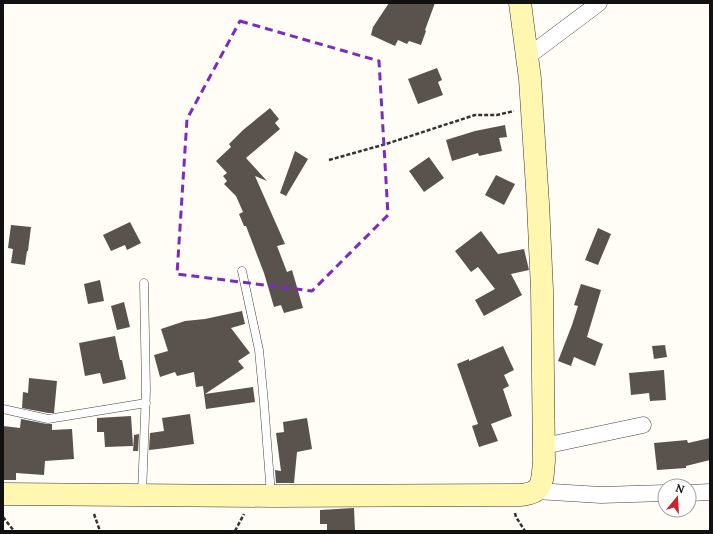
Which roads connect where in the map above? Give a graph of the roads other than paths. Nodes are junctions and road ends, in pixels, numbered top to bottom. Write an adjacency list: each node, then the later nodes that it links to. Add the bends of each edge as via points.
1 (520, 3): 3 (street)
2 (599, 3): 3 (street)
3 (527, 57): 9 (street, via 542,290)
4 (242, 271): 16 (lane, via 259,350)
5 (144, 283): 6 (lane)
6 (146, 403): 7 (lane, via 48,419); 15 (lane)
7 (3, 409)
8 (643, 425): 9 (street)
9 (544, 446): 10 (street, via 543,478)
10 (536, 491): 12 (street, via 601,495); 16 (street, via 520,495)
11 (710, 492): 13 (street)
12 (657, 493)
13 (697, 493)
14 (3, 494): 15 (street)
15 (142, 495): 16 (street)
16 (271, 496)

